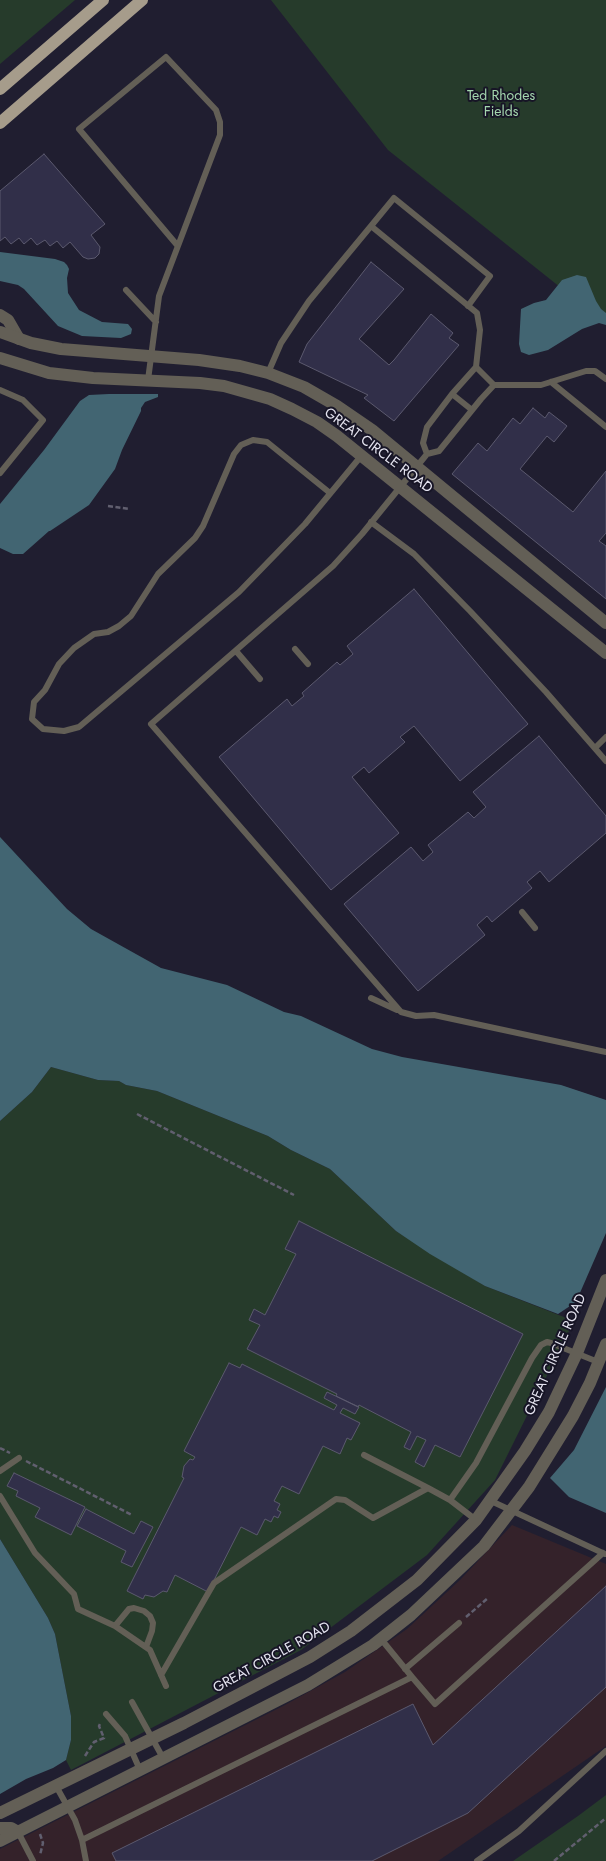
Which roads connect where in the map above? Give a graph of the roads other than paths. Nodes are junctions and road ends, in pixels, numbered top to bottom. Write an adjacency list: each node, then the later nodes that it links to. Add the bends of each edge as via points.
1 (103, 0): 3 (main road)
2 (142, 0): 4 (main road)
3 (0, 89)
4 (0, 123)
5 (371, 226): 8 (lane); 8 (lane, via 394,198 490,276); 16 (lane, via 309,301)
6 (177, 245): 6 (lane, via 220,135 220,122 216,110 166,57 79,129); 10 (lane, via 159,296)
7 (126, 290): 10 (lane)
8 (468, 306): 15 (lane, via 477,313 480,330)
9 (0, 315): 12 (street, via 8,320)
10 (156, 322): 13 (lane)
11 (0, 332): 12 (street, GREAT CIRCLE ROAD)
12 (19, 339): 13 (street, GREAT CIRCLE ROAD, via 61,350)
13 (151, 356): 16 (street, GREAT CIRCLE ROAD, via 216,362); 18 (lane)
14 (0, 358): 18 (street, GREAT CIRCLE ROAD, via 49,373)
15 (476, 367): 20 (lane); 22 (lane)
16 (268, 373): 27 (street, GREAT CIRCLE ROAD, via 304,387 337,406 372,430)
17 (606, 379): 19 (lane, via 595,371 586,371)
18 (148, 380): 26 (street, GREAT CIRCLE ROAD, via 224,386 270,400 317,422)
19 (551, 382): 20 (lane); 24 (lane)
20 (494, 385): 23 (lane)
21 (0, 390): 28 (lane, via 23,400 44,420)
22 (452, 394): 23 (lane); 25 (lane, via 428,427 423,443)
23 (472, 410): 25 (lane, via 439,451)
24 (606, 427)
25 (428, 454): 27 (lane)
26 (362, 455): 29 (street, GREAT CIRCLE ROAD); 30 (lane)
27 (416, 468): 29 (lane); 32 (street, GREAT CIRCLE ROAD)
28 (0, 473)
29 (401, 486): 31 (lane); 35 (street, GREAT CIRCLE ROAD)
30 (330, 493): 30 (lane, via 240,592 79,727 64,732 43,729 32,719 34,702 45,690 59,664 94,634 108,632 132,616 158,574 195,538 234,454 241,446 254,440 267,442)
31 (372, 522): 34 (lane, via 333,566); 39 (lane, via 414,554 470,610)
32 (606, 622)
33 (295, 649): 36 (lane)
34 (236, 651): 37 (lane); 44 (lane, via 151,724)
35 (606, 653)
36 (308, 664)
37 (260, 679)
38 (606, 737): 39 (lane)
39 (595, 748): 40 (lane)
40 (606, 761)
41 (522, 912): 42 (lane)
42 (535, 928)
43 (371, 998): 44 (lane)
44 (401, 1012): 45 (lane, via 416,1016 434,1015)
45 (606, 1052)
46 (606, 1280): 48 (street, GREAT CIRCLE ROAD)
47 (606, 1344): 49 (street)
48 (577, 1353): 49 (lane); 55 (lane, via 547,1342 537,1349 491,1437); 56 (street, GREAT CIRCLE ROAD, via 549,1412)
49 (598, 1362): 57 (street, via 554,1449)
50 (364, 1455): 53 (lane)
51 (19, 1458): 52 (lane)
52 (0, 1471)
53 (428, 1488): 55 (lane); 65 (lane, via 373,1518 345,1500 336,1499 214,1583)
54 (0, 1496): 61 (lane, via 35,1553 74,1594 78,1609)
55 (450, 1500): 58 (lane)
56 (491, 1501): 57 (lane); 58 (street, GREAT CIRCLE ROAD)
57 (511, 1511): 59 (lane); 62 (street, via 484,1546 412,1615)
58 (476, 1520): 70 (street, GREAT CIRCLE ROAD, via 417,1580 351,1631 310,1657)
59 (604, 1554): 66 (lane, via 435,1704)
60 (459, 1623): 64 (lane)
61 (115, 1626): 63 (lane); 63 (lane, via 130,1610 144,1611 153,1623)
62 (381, 1639): 64 (lane); 73 (street, via 308,1686)
63 (146, 1647): 65 (lane)
64 (406, 1668): 66 (lane)
65 (161, 1675): 67 (lane)
66 (412, 1677): 80 (lane)
67 (166, 1686)
68 (132, 1702): 70 (lane)
69 (106, 1714): 71 (lane)
70 (152, 1738): 71 (street, GREAT CIRCLE ROAD); 73 (lane)
71 (130, 1749): 74 (lane); 75 (street, GREAT CIRCLE ROAD)
72 (606, 1751): 84 (lane, via 519,1831)
73 (163, 1758): 74 (street)
74 (140, 1770): 76 (street)
75 (56, 1786): 76 (lane); 77 (street, GREAT CIRCLE ROAD)
76 (68, 1807): 79 (street); 80 (lane)
77 (0, 1814)
78 (0, 1828): 79 (street)
79 (18, 1832): 81 (street); 82 (lane)
80 (82, 1840): 83 (lane)
81 (0, 1841)
82 (33, 1861)
83 (86, 1861)
84 (477, 1861)

